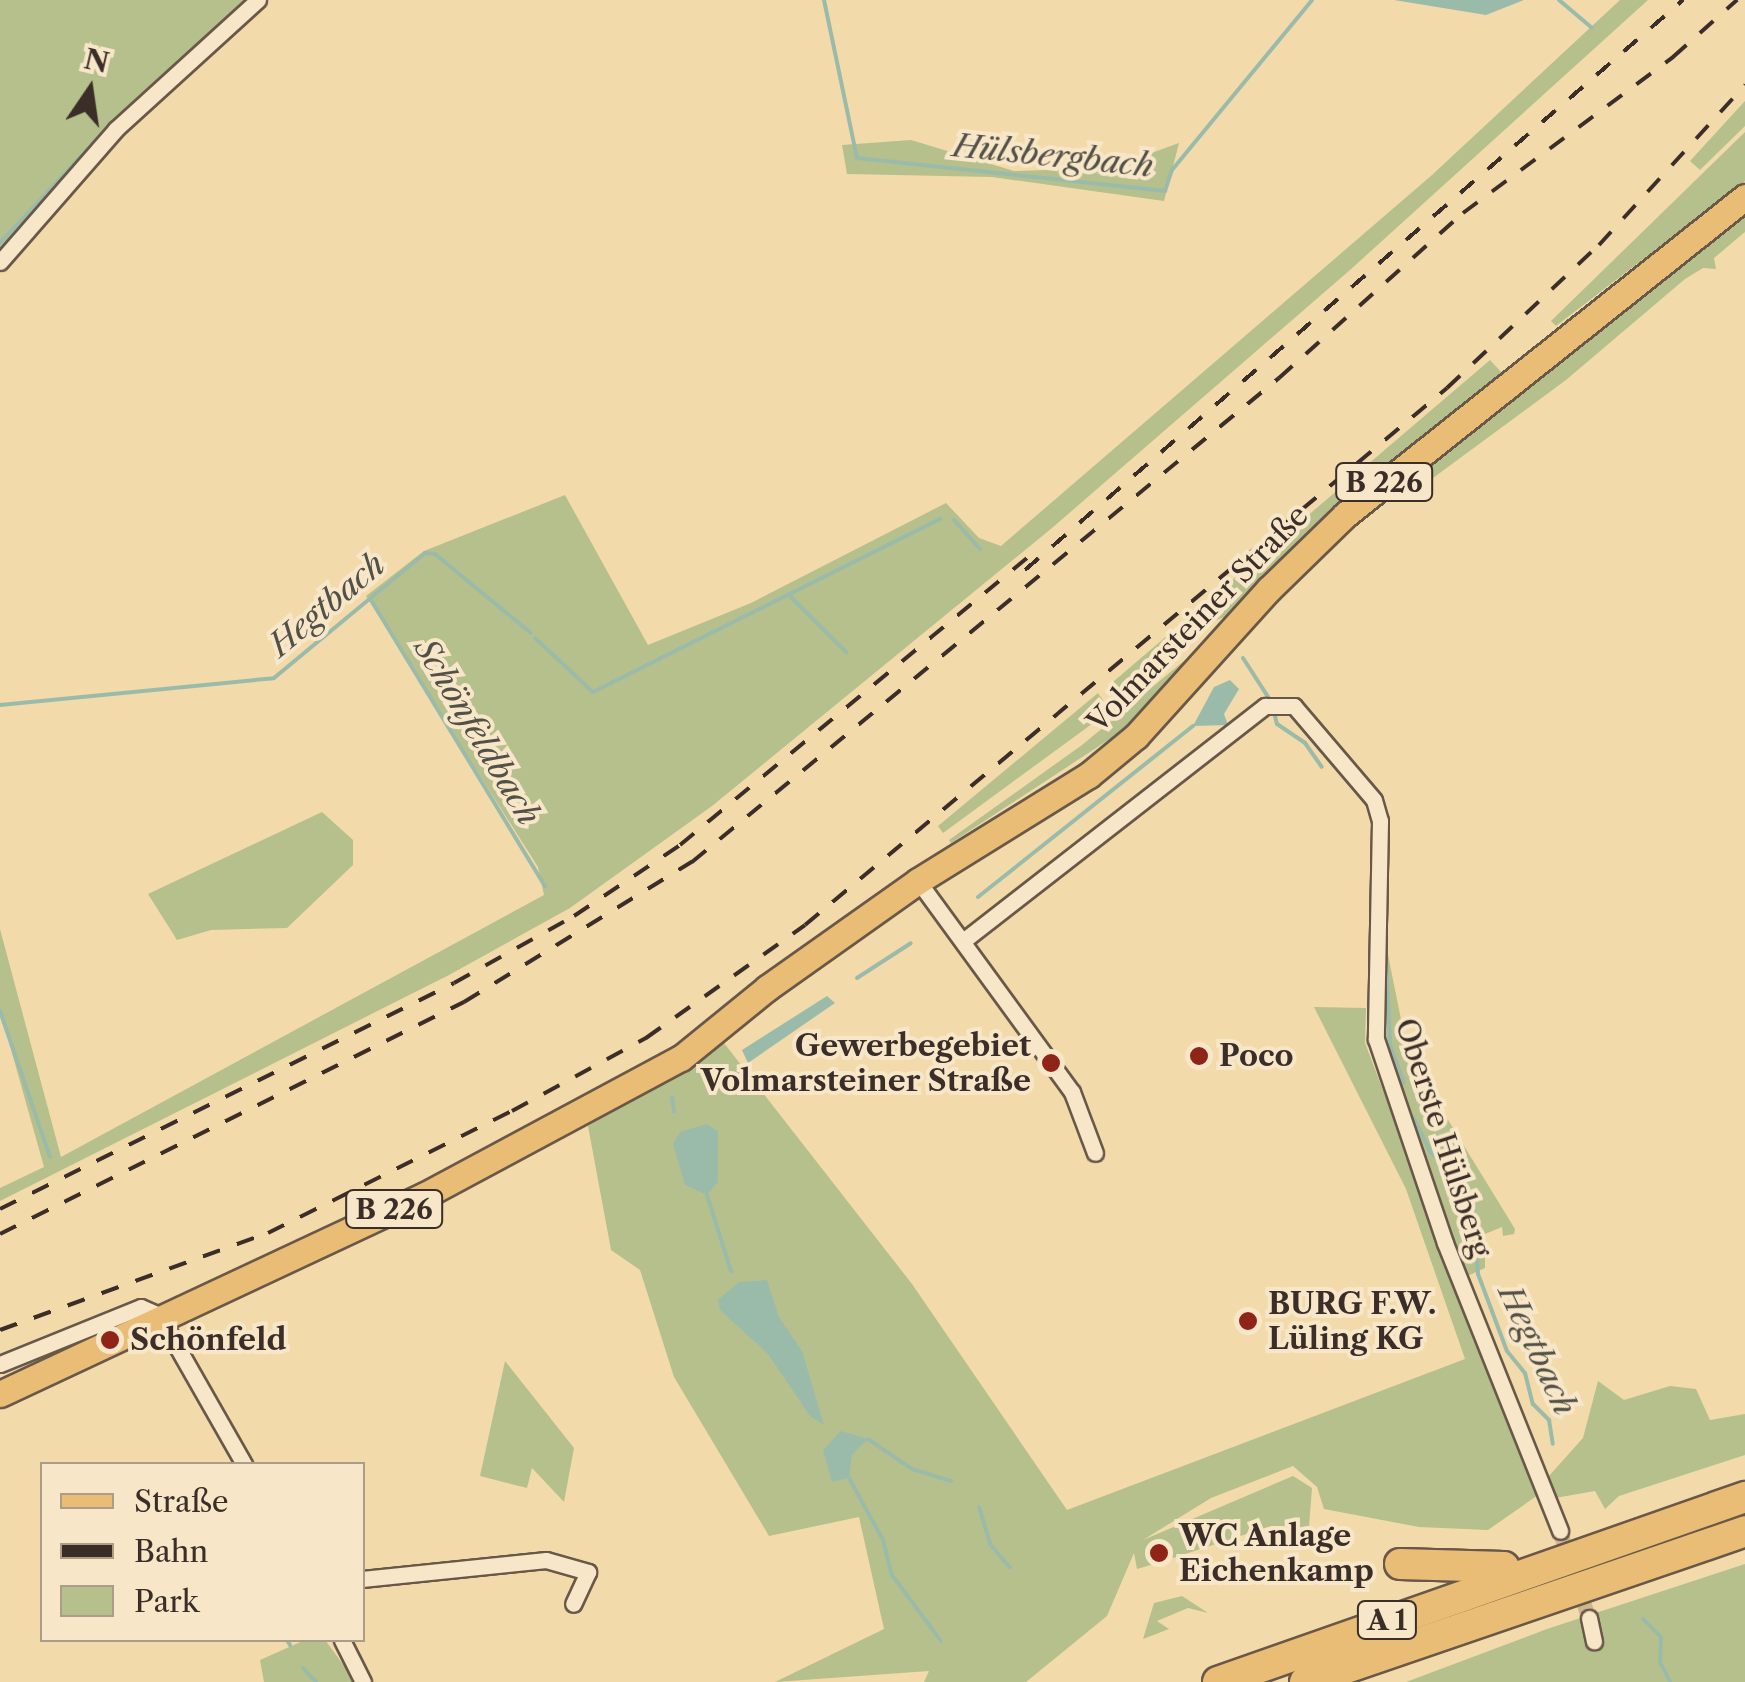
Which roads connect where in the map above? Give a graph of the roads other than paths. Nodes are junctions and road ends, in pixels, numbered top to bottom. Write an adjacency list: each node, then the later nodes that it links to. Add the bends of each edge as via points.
1 (258, 0): 3 (street, via 116,129)
2 (1745, 197): 4 (main road, Volmarsteiner Straße / B 226, via 1345,515 1112,756)
3 (0, 262)
4 (918, 881): 5 (street); 7 (main road, Volmarsteiner Straße / B 226, via 681,1058 574,1120)
5 (962, 941): 6 (street, via 1072,1092); 13 (street, Oberste Hülsberg, via 1273,704 1294,706 1374,800 1380,821 1376,1040)
6 (1095, 1153)
7 (160, 1314): 8 (street, Volmarsteiner Straße, via 126,1308); 9 (main road, Volmarsteiner Straße / B 226); 10 (street)
8 (0, 1364)
9 (0, 1394)
10 (243, 1462)
11 (1745, 1497): 13 (highway, A 1)
12 (1745, 1531): 22 (highway, A 1)
13 (1559, 1545): 14 (highway, via 1478,1570); 21 (highway, A 1)
14 (1400, 1564)
15 (365, 1579): 16 (street, via 546,1560 588,1572)
16 (573, 1604)
17 (1589, 1618): 18 (street)
18 (1594, 1641)
19 (343, 1642): 20 (street)
20 (363, 1682)
21 (1218, 1682)
22 (1306, 1682)

